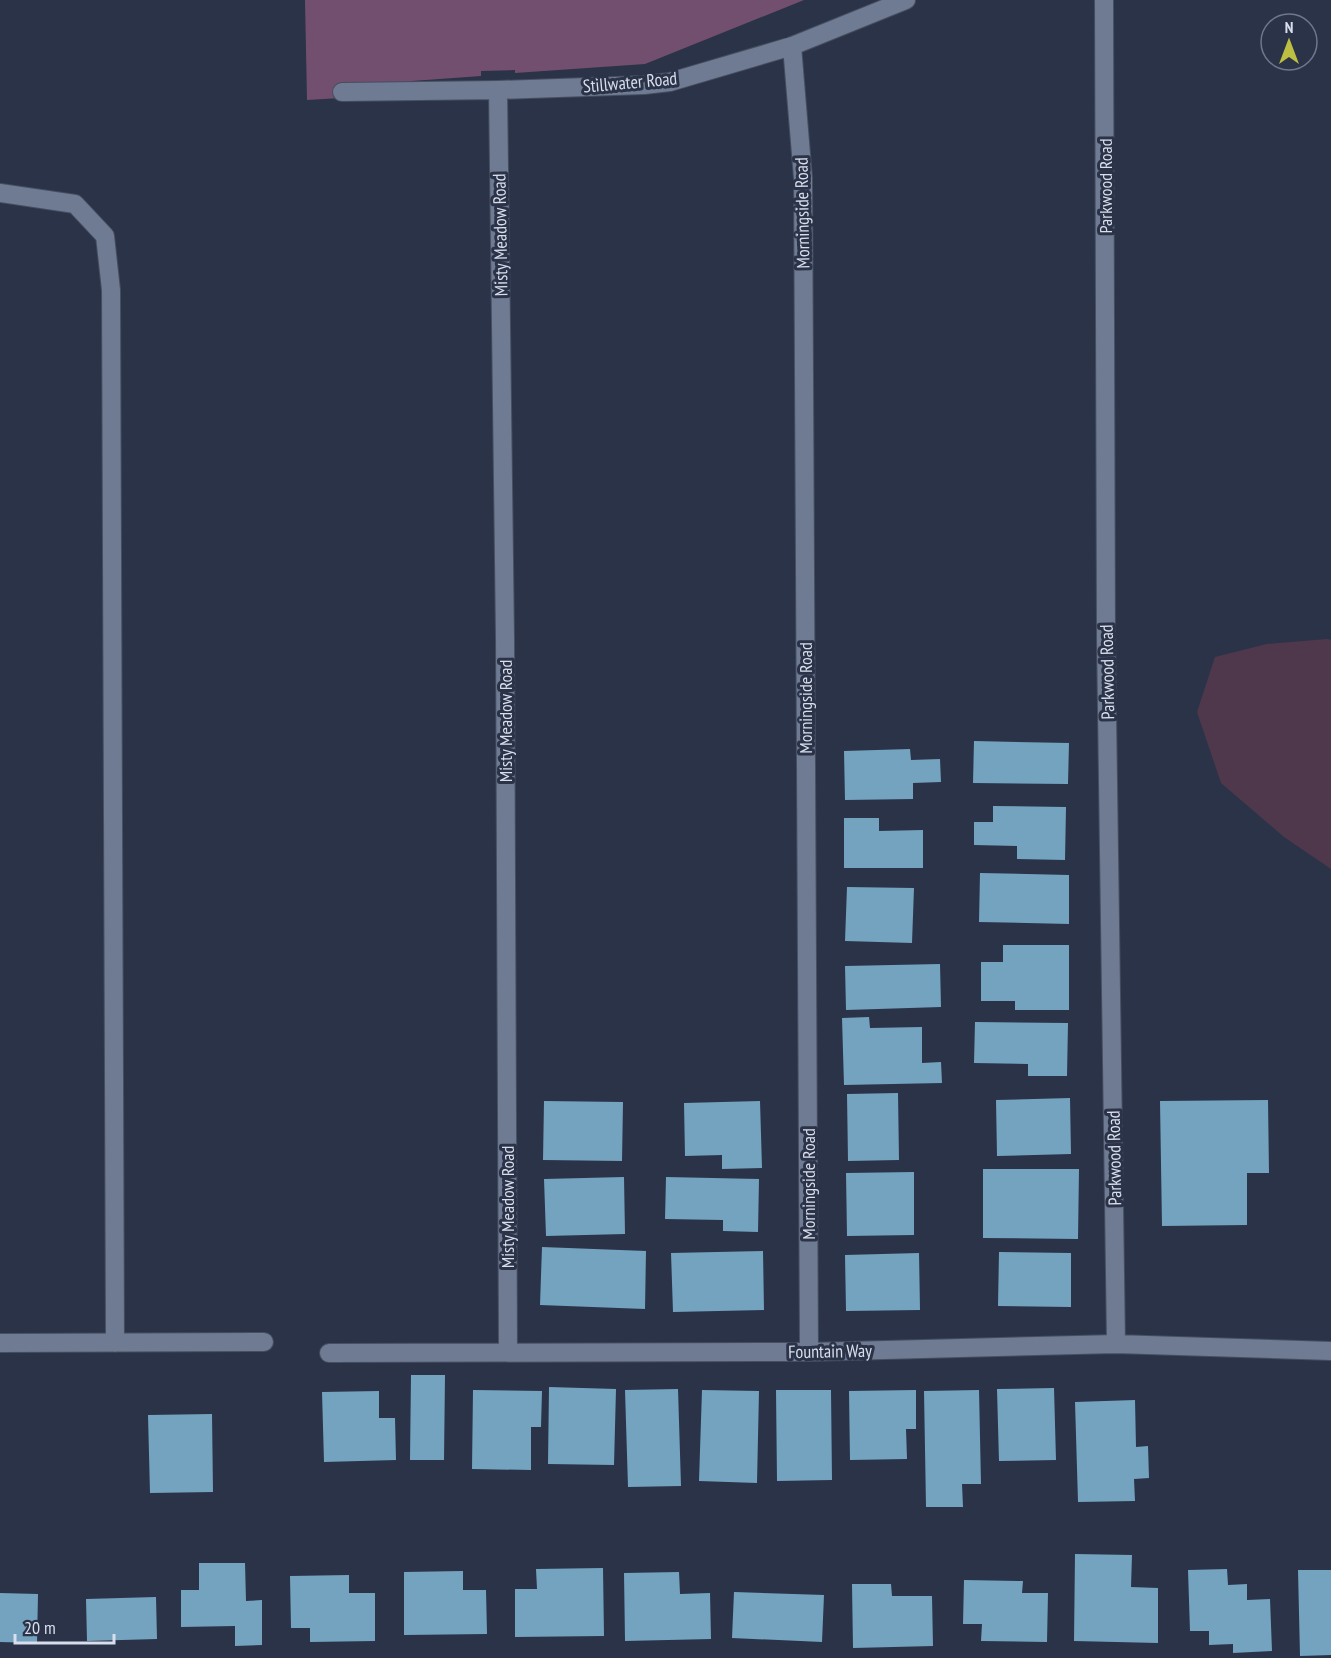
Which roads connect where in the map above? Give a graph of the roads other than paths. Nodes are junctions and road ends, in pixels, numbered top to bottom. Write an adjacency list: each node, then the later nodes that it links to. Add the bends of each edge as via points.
1 (906, 0): 3 (street, Stillwater Road)
2 (1104, 0): 10 (street, Parkwood Road, via 1106,640)
3 (792, 45): 4 (street, Stillwater Road, via 670,82); 12 (street, Morningside Road, via 803,178)
4 (498, 90): 5 (street, Stillwater Road); 14 (street, Misty Meadow Road)
5 (342, 92)
6 (0, 193): 7 (street, via 75,204 105,236 111,290)
7 (115, 1342): 8 (street); 9 (street)
8 (264, 1342)
9 (0, 1343)
10 (1116, 1344): 11 (street, Fountain Way); 12 (street, Fountain Way)
11 (1331, 1351)
12 (808, 1352): 14 (street, Fountain Way)
13 (329, 1353): 14 (street, Fountain Way)
14 (508, 1353)

